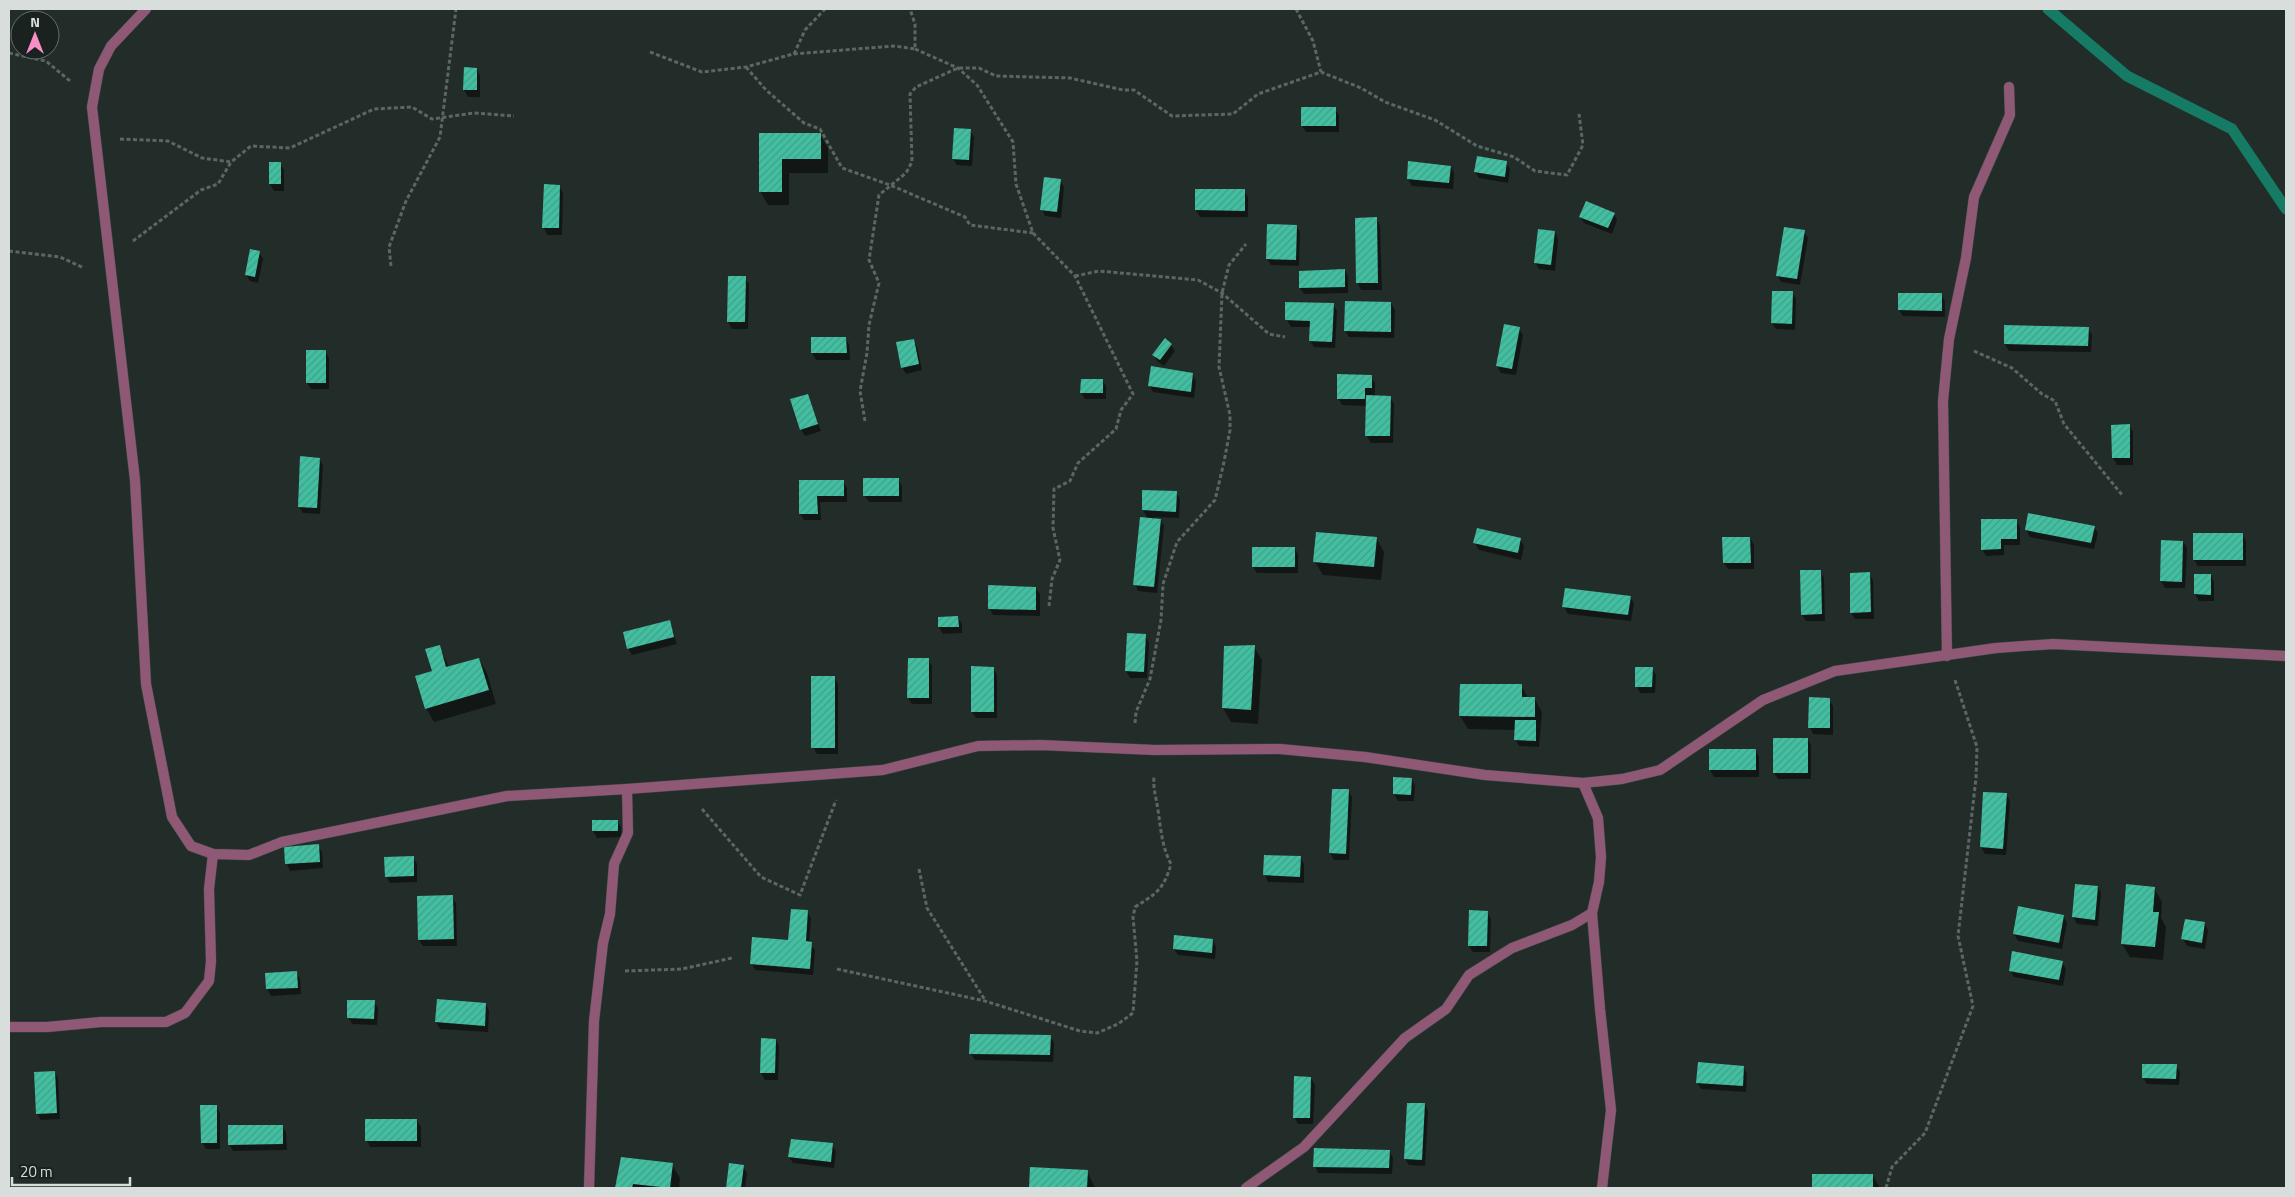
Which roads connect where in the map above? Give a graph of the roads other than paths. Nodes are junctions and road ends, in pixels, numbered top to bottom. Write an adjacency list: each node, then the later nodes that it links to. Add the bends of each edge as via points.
1 (146, 9): 7 (street, via 110,46 99,69 92,107 135,480 146,684 172,817 190,846)
2 (2009, 87): 3 (street, via 2010,115 1974,197 1966,258 1949,339 1943,401)
3 (1947, 656): 4 (street, via 2053,644); 5 (street, via 1835,671 1763,700 1660,770 1622,780)
4 (2286, 656)
5 (1583, 783): 6 (street, via 1485,775 1365,757 1280,749 1155,750 1040,744 978,746 883,770); 8 (street, via 1598,818 1601,857)
6 (627, 789): 7 (street, via 506,796 282,842 249,855); 10 (street, via 628,833 614,864 594,1021)
7 (213, 854): 9 (street, via 209,889 209,981 185,1013 166,1022)
8 (1592, 913): 11 (street, via 1572,925 1512,948 1469,975 1446,1009 1405,1038 1304,1147); 12 (street, via 1611,1110)
9 (9, 1027)
10 (589, 1188)
11 (1246, 1188)
12 (1602, 1188)

